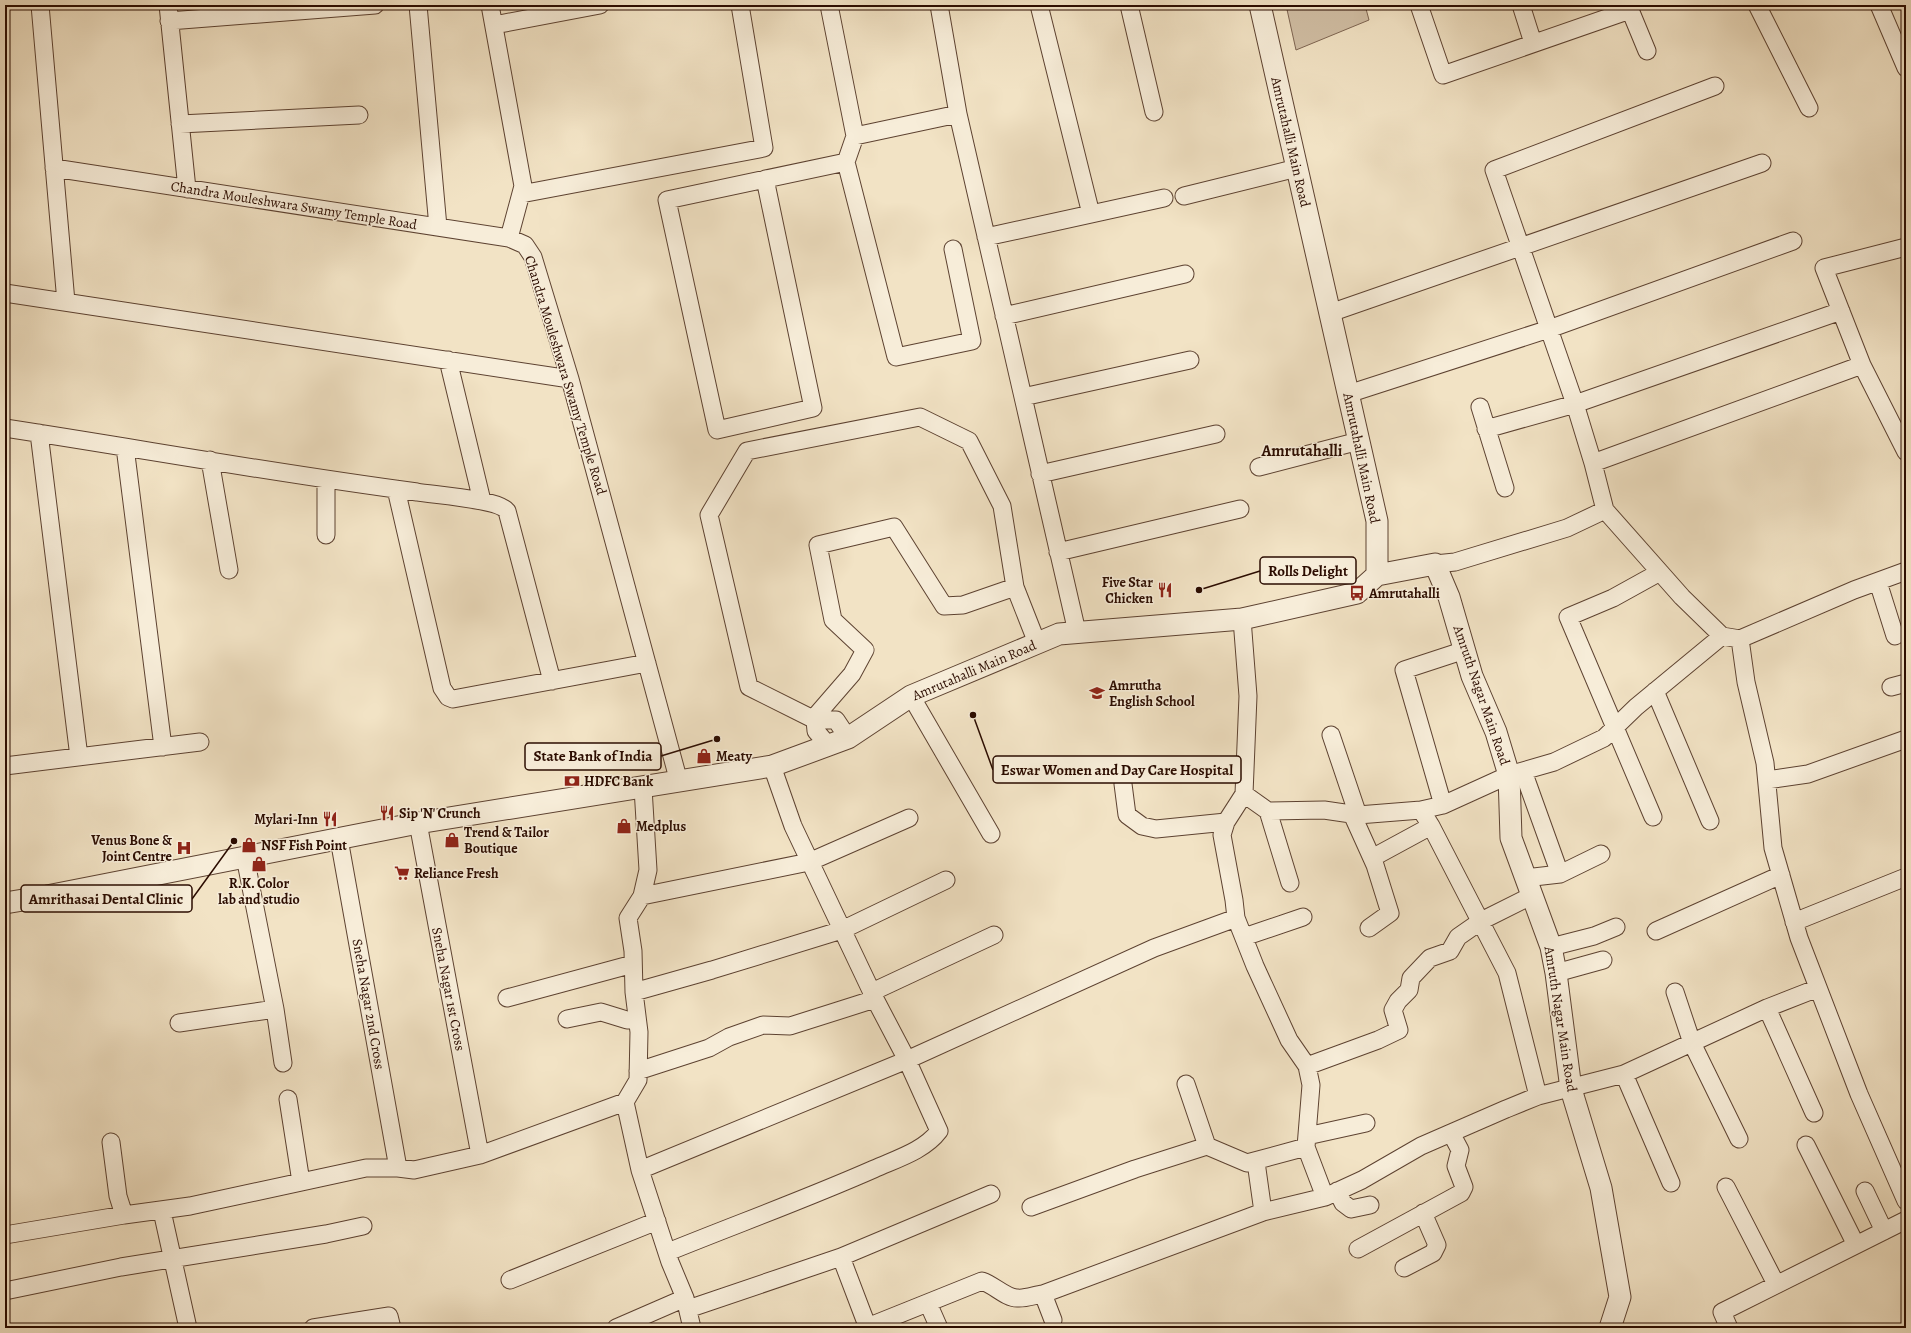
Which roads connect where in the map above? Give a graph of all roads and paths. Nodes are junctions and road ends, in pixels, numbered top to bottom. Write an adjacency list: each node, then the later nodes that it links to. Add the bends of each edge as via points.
1 (40, 5): 33 (street)
2 (375, 5): 17 (street)
3 (418, 5): 41 (street)
4 (490, 5): 19 (street)
5 (600, 5): 19 (street)
6 (740, 5): 37 (street, via 764,148)
7 (829, 5): 30 (street)
8 (939, 5): 27 (street)
9 (1039, 5): 40 (street)
10 (1129, 5): 26 (street)
11 (1260, 5): 34 (street, Amrutahalli Main Road)
12 (1419, 5): 20 (street, via 1443,75)
13 (1521, 5): 20 (street)
14 (1757, 5): 25 (street)
15 (1879, 5): 21 (street)
16 (1629, 7): 20 (street); 22 (street)
17 (292, 8): 18 (street)
18 (169, 13): 29 (street)
19 (494, 25): 37 (street, via 523,186)
20 (1533, 43)
21 (1901, 44): 23 (street)
22 (1646, 51)
23 (1906, 68)
24 (1715, 86): 45 (street, via 1494,170)
25 (1809, 108)
26 (1154, 112)
27 (958, 114): 30 (street); 42 (street)
28 (359, 115): 29 (street)
29 (180, 124): 36 (street)
30 (855, 136): 31 (street)
31 (846, 162): 35 (street); 47 (street, via 896,357 972,341)
32 (1762, 163): 45 (street)
33 (54, 168): 36 (street, Chandra Mouleshwara Swamy Temple Road); 50 (street)
34 (1297, 168): 38 (street); 52 (street, Amrutahalli Main Road)
35 (765, 179): 35 (street, via 667,200 717,430 813,408)
36 (187, 189): 41 (street, Chandra Mouleshwara Swamy Temple Road)
37 (521, 194): 43 (street)
38 (1184, 196)
39 (1164, 198): 40 (street)
40 (1091, 214): 42 (street)
41 (438, 227): 43 (street, Chandra Mouleshwara Swamy Temple Road)
42 (986, 237): 53 (street)
43 (509, 238): 58 (street, Chandra Mouleshwara Swamy Temple Road, via 525,245 533,257)
44 (1793, 241): 54 (street)
45 (1521, 246): 52 (street); 54 (street)
46 (1906, 247): 51 (street, via 1824,268)
47 (953, 249)
48 (1185, 274): 53 (street)
49 (5, 293): 50 (street)
50 (66, 302): 55 (street)
51 (1841, 311): 57 (street); 61 (street)
52 (1330, 313): 59 (street, Amrutahalli Main Road)
53 (1004, 316): 60 (street)
54 (1549, 329): 59 (street); 61 (street)
55 (448, 360): 58 (street); 77 (street)
56 (1190, 360): 60 (street)
57 (1862, 365): 69 (street); 71 (street)
58 (570, 379): 96 (street, Chandra Mouleshwara Swamy Temple Road)
59 (1348, 394): 67 (street, Amrutahalli Main Road)
60 (1023, 397): 73 (street)
61 (1576, 404): 64 (street); 71 (street)
62 (1480, 407): 64 (street)
63 (5, 428): 65 (street)
64 (1486, 429): 75 (street)
65 (39, 433): 68 (street); 108 (street)
66 (1216, 434): 73 (street)
67 (1359, 440): 72 (street); 86 (street, Amrutahalli Main Road, via 1377,521)
68 (125, 447): 70 (street); 107 (street)
69 (1906, 452)
70 (210, 460): 74 (street); 83 (street)
71 (1593, 463): 79 (street)
72 (1259, 467)
73 (1040, 474): 81 (street)
74 (326, 478): 76 (street); 80 (street)
75 (1505, 488)
76 (396, 489): 77 (street); 97 (street, via 445,693 454,699)
77 (482, 501): 97 (street, via 502,506 507,511)
78 (1240, 510): 81 (street)
79 (1605, 510): 82 (street, via 1567,528 1456,562); 85 (street)
80 (326, 535)
81 (1058, 552): 90 (street)
82 (1435, 564): 86 (street); 95 (street, Amruth Nagar Main Road, via 1449,598)
83 (229, 570)
84 (1906, 571): 87 (street)
85 (1660, 572): 91 (street); 101 (street, via 1614,598 1568,617)
86 (1378, 575): 89 (street, Amrutahalli Main Road, via 1357,594)
87 (1878, 582): 92 (street); 93 (street)
88 (1015, 587): 94 (street); 100 (street, via 963,605 944,606 894,527 818,545 833,620 865,650 852,674); 100 (street, via 1002,506 968,441 920,417 747,451 709,515 749,687)
89 (1242, 619): 90 (street, Amrutahalli Main Road); 116 (street, via 1248,696)
90 (1077, 632): 94 (street, Amrutahalli Main Road, via 1059,634)
91 (1722, 636): 93 (street); 98 (street)
92 (1895, 636)
93 (1740, 639): 112 (street, via 1746,682)
94 (1037, 643): 99 (street, Amrutahalli Main Road)
95 (1465, 650): 111 (street, Amruth Nagar Main Road, via 1472,676); 117 (street, via 1404,670)
96 (647, 663): 97 (street); 113 (street, Chandra Mouleshwara Swamy Temple Road)
97 (552, 680)
98 (1655, 692): 101 (street); 123 (street)
99 (911, 696): 103 (street, Amrutahalli Main Road); 127 (street)
100 (814, 720): 103 (street, via 836,720); 106 (street, via 816,731)
101 (1615, 728): 111 (street, via 1604,738 1554,762); 121 (street)
102 (1331, 735): 120 (street)
103 (848, 738): 106 (street, Amrutahalli Main Road)
104 (1906, 738): 112 (street, via 1808,774)
105 (200, 742): 107 (street)
106 (828, 745): 110 (street, Amrutahalli Main Road)
107 (163, 747): 108 (street)
108 (79, 757): 109 (street)
109 (5, 766)
110 (772, 766): 113 (street, Amrutahalli Main Road); 132 (street)
111 (1516, 773): 117 (street); 133 (street); 138 (street, Amruth Nagar Main Road, via 1511,838)
112 (1767, 780): 134 (street, via 1772,848)
113 (679, 782): 115 (street, Amrutahalli Main Road)
114 (1122, 784): 124 (street, via 1127,815 1142,826 1156,829)
115 (644, 788): 125 (street, Amrutahalli Main Road); 139 (street, via 648,870)
116 (1244, 794): 119 (street); 124 (street)
117 (1443, 805): 118 (street)
118 (1421, 810): 120 (street); 126 (street)
119 (1268, 811): 120 (street, via 1324,810); 137 (street)
120 (1355, 814): 131 (street)
121 (1653, 817)
122 (909, 818): 132 (street)
123 (1710, 821)
124 (1226, 822): 142 (street, via 1222,835)
125 (418, 823): 128 (street, Amrutahalli Main Road); 184 (street, Sneha Nagar 1st Cross)
126 (1431, 826): 131 (street); 143 (street)
127 (991, 834)
128 (339, 839): 130 (street, Amrutahalli Main Road); 186 (street, Sneha Nagar 2nd Cross)
129 (1601, 854): 133 (street)
130 (245, 857): 140 (street, Amrutahalli Main Road); 161 (street)
131 (1372, 858): 146 (street, via 1390,913)
132 (809, 862): 139 (street); 147 (street)
133 (1560, 874): 138 (street)
134 (1781, 875): 144 (street); 148 (street)
135 (1906, 877): 144 (street)
136 (946, 880): 147 (street)
137 (1290, 883)
138 (1529, 886): 143 (street); 151 (street, Amruth Nagar Main Road)
139 (642, 896): 153 (street, via 628,918)
140 (5, 903)
141 (1303, 917): 150 (street)
142 (1236, 918): 150 (street); 166 (street, via 1154,948)
143 (1481, 921): 168 (street, via 1458,937 1450,951 1430,958 1411,978 1409,990 1398,1001 1394,1010 1399,1030); 173 (street, via 1507,973)
144 (1794, 922): 155 (street)
145 (1616, 926): 151 (street, via 1594,936)
146 (1368, 928)
147 (842, 930): 156 (street); 158 (street)
148 (1656, 931)
149 (994, 935): 158 (street)
150 (1244, 937): 168 (street, via 1289,1040)
151 (1551, 947): 154 (street, Amruth Nagar Main Road)
152 (1604, 960): 154 (street)
153 (633, 964): 156 (street); 159 (street)
154 (1556, 972): 172 (street, Amruth Nagar Main Road)
155 (1818, 988): 160 (street); 194 (street, via 1859,1094)
156 (634, 992): 163 (street)
157 (1675, 992): 165 (street)
158 (874, 995): 166 (street); 169 (street, via 790,1026 763,1025 729,1037 709,1048)
159 (507, 998)
160 (1767, 1008): 165 (street); 176 (street)
161 (275, 1009): 164 (street); 167 (street)
162 (567, 1019): 163 (street, via 601,1012 627,1020)
163 (637, 1019): 169 (street)
164 (179, 1023)
165 (1692, 1043): 170 (street); 179 (street)
166 (907, 1060): 187 (street); 208 (street, via 939,1131 932,1141 848,1181)
167 (283, 1063)
168 (1307, 1066): 181 (street, via 1311,1085)
169 (638, 1071): 175 (street, via 638,1080)
170 (1624, 1074): 172 (street); 189 (street)
171 (1186, 1084): 183 (street)
172 (1571, 1089): 173 (street); 226 (street, Amruth Nagar Main Road, via 1601,1188 1620,1297)
173 (1538, 1096): 178 (street)
174 (288, 1099): 188 (street)
175 (626, 1102): 184 (street); 187 (street)
176 (1814, 1113)
177 (1366, 1123): 181 (street)
178 (1452, 1133): 193 (street, via 1421,1146 1362,1180); 199 (street, via 1460,1150 1456,1166 1464,1187 1461,1193)
179 (1739, 1139)
180 (111, 1142): 200 (street, via 118,1196)
181 (1306, 1142): 185 (street); 193 (street)
182 (1806, 1145): 206 (street)
183 (1207, 1146): 185 (street, via 1248,1163); 196 (street)
184 (480, 1154): 186 (street, via 414,1170)
185 (1256, 1162): 198 (street)
186 (398, 1168): 188 (street, via 366,1168)
187 (640, 1170): 202 (street)
188 (301, 1182): 197 (street)
189 (1670, 1183)
190 (1726, 1188): 213 (street)
191 (1865, 1191): 204 (street)
192 (991, 1194): 209 (street, via 962,1204)
193 (1331, 1194): 195 (street, via 1350,1209); 198 (street)
194 (1906, 1201)
195 (1370, 1205)
196 (1031, 1207)
197 (162, 1211): 200 (street); 210 (street)
198 (1263, 1212): 215 (street)
199 (1423, 1213): 207 (street); 211 (street, via 1437,1245 1433,1253)
200 (124, 1215): 205 (street)
201 (1906, 1220): 204 (street)
202 (657, 1221): 208 (street); 212 (street)
203 (363, 1226): 210 (street)
204 (1884, 1231): 206 (street)
205 (5, 1235)
206 (1856, 1245): 213 (street)
207 (1358, 1249)
208 (668, 1252): 217 (street)
209 (841, 1257): 217 (street); 224 (street)
210 (172, 1259): 214 (street, via 121,1267); 219 (street)
211 (1404, 1268)
212 (510, 1280)
213 (1776, 1284): 227 (street, via 1722,1312)
214 (5, 1292)
215 (1043, 1294): 216 (street, via 1017,1298 1004,1294 993,1285 982,1281); 218 (street)
216 (928, 1303): 224 (street); 225 (street)
217 (686, 1304): 222 (street); 223 (street)
218 (1053, 1320)
219 (188, 1328)
220 (313, 1328): 221 (street, via 389,1316)
221 (392, 1328)
222 (616, 1328)
223 (692, 1328)
224 (867, 1328)
225 (939, 1328)
226 (1610, 1328)
227 (1729, 1328)

